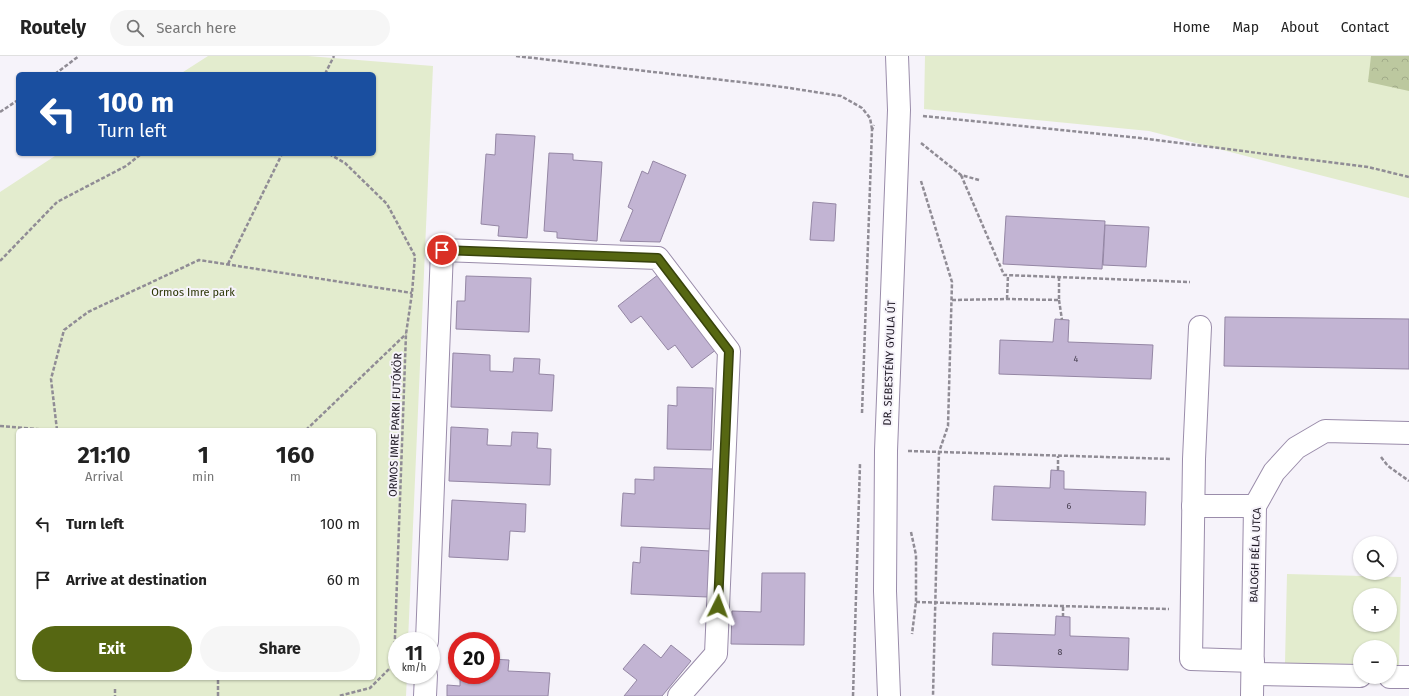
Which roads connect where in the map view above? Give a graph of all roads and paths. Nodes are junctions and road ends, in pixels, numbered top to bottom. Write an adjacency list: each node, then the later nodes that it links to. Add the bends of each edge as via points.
1 (79, 56): 5 (path)
2 (334, 56): 6 (path)
3 (516, 56): 10 (path, via 841,96 862,108 870,118)
4 (897, 56): 52 (street, DR. SEBESTÉNY GYULA ÚT, via 899,110 886,451)
5 (57, 72)
6 (326, 72)
7 (16, 101): 8 (path)
8 (0, 112)
9 (921, 116): 17 (path, via 1140,138 1368,167)
10 (872, 130)
11 (918, 148): 16 (path, via 918,141)
12 (138, 156): 19 (path, via 126,166 57,202)
13 (281, 156): 20 (path)
14 (333, 156): 24 (path, ORMOS IMRE PARKI FUTÓKÖR, via 345,163 387,204 415,256)
15 (919, 174): 26 (path, via 952,282)
16 (961, 175): 18 (path); 21 (path, via 1004,274)
17 (1409, 177)
18 (979, 180)
19 (0, 261)
20 (228, 264): 24 (path); 33 (path, via 199,260 88,312 64,330 51,379)
21 (1008, 275): 22 (path); 25 (path)
22 (1059, 277): 23 (path); 27 (path)
23 (1190, 282)
24 (412, 293): 30 (path, ORMOS IMRE PARKI FUTÓKÖR)
25 (1007, 299): 26 (path); 27 (path)
26 (952, 300): 38 (path, via 948,426)
27 (1059, 300): 28 (path)
28 (1062, 320)
29 (1200, 327): 40 (street)
30 (406, 334): 34 (path); 61 (path, ORMOS IMRE PARKI FUTÓKÖR, via 394,664 370,688)
31 (0, 426): 32 (path)
32 (24, 428)
33 (58, 428)
34 (308, 428)
35 (1375, 432): 36 (street, BALOGH BÉLA UTCA); 42 (path, via 1375,448 1388,466); 44 (street, BALOGH BÉLA UTCA, via 1325,431 1296,448 1274,472)
36 (1409, 433)
37 (908, 451): 38 (path)
38 (939, 452): 39 (path); 46 (path)
39 (1058, 456): 40 (path); 41 (path)
40 (1194, 459): 43 (street)
41 (1058, 470)
42 (1409, 481)
43 (1193, 506): 44 (street); 48 (street)
44 (1255, 506): 51 (street, BALOGH BÉLA UTCA)
45 (916, 602): 46 (path)
46 (935, 603): 47 (path); 66 (path)
47 (1063, 607): 48 (path); 49 (path)
48 (1192, 609): 51 (street, via 1191,659)
49 (1063, 616)
50 (427, 632): 63 (street, via 442,250 658,258 729,351 716,654)
51 (1253, 668): 53 (street); 67 (street, BALOGH BÉLA UTCA)
52 (887, 670): 64 (street); 65 (street)
53 (1353, 675)
54 (1397, 677): 55 (street)
55 (1409, 677)
56 (218, 680): 60 (path)
57 (426, 684): 62 (street)
58 (114, 689): 59 (path)
59 (115, 696)
60 (218, 696)
61 (339, 696)
62 (425, 696)
63 (679, 696)
64 (881, 696)
65 (889, 696)
66 (932, 696)
67 (1252, 696)

